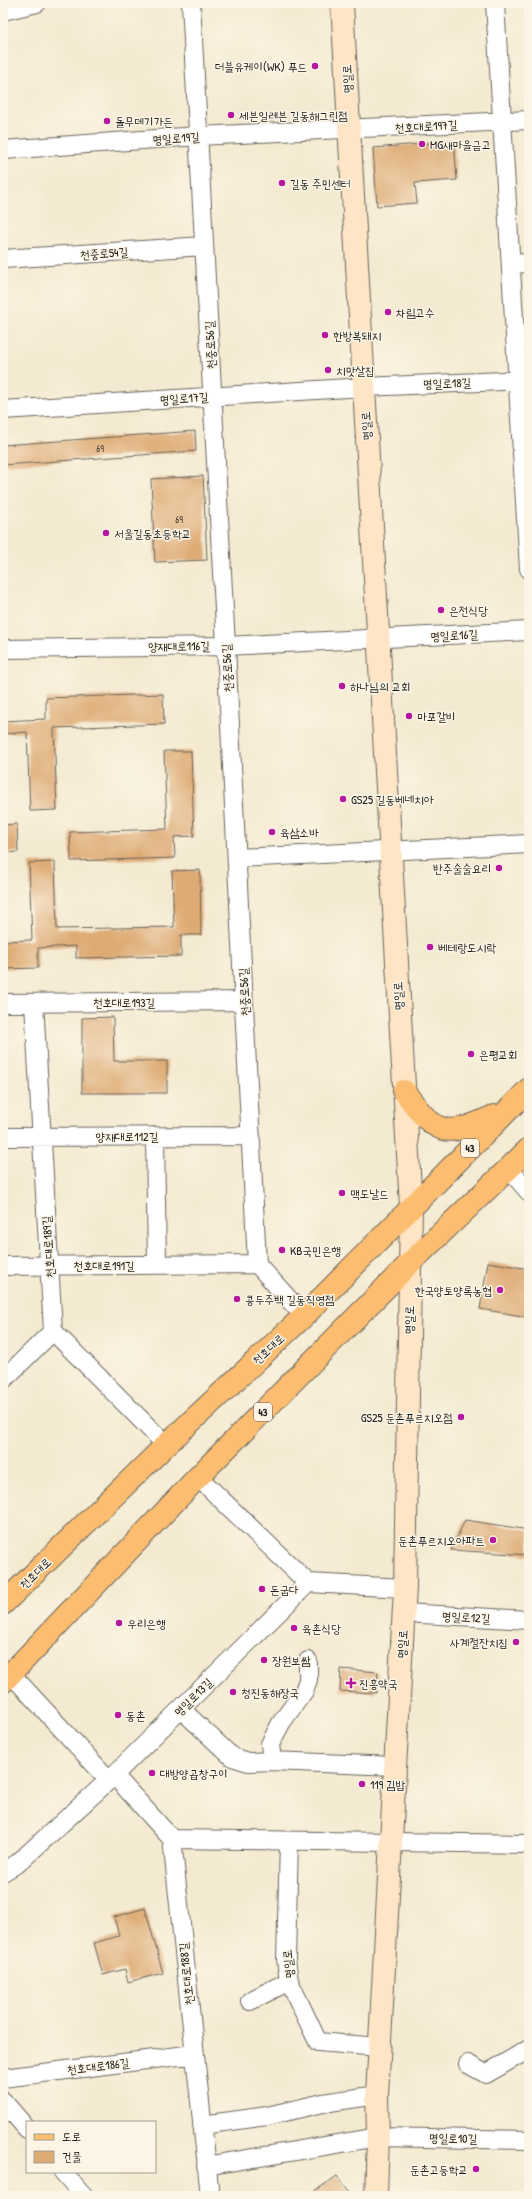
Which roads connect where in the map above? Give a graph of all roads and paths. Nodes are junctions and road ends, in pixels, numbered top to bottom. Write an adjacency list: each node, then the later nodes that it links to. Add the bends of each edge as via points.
1 (37, 3): 5 (street)
2 (191, 3): 9 (street, 천중로56길)
3 (342, 3): 8 (street, 명일로)
4 (495, 3): 7 (street)
5 (3, 11)
6 (529, 120): 7 (street, 천호대로197길)
7 (502, 122): 8 (street, 천호대로197길); 14 (street)
8 (350, 130): 9 (street, 명일로19길); 16 (street, 명일로)
9 (198, 136): 10 (street, 명일로19길); 11 (street, 천중로56길)
10 (3, 150)
11 (204, 246): 12 (street, 천중로54길); 17 (street, 천중로56길)
12 (3, 259)
13 (529, 263): 14 (street)
14 (511, 264): 15 (street)
15 (523, 380): 16 (street, 명일로18길); 19 (street)
16 (364, 387): 17 (street, 명일로17길); 22 (street, 명일로)
17 (212, 396): 18 (street, 명일로17길); 23 (street, 천중로56길)
18 (3, 410)
19 (527, 507): 20 (street)
20 (529, 569)
21 (529, 631): 22 (street, 명일로16길)
22 (380, 639): 23 (street, 양재대로116길); 26 (street, 명일로)
23 (226, 646): 24 (street, 양재대로116길); 27 (street, 천중로56길)
24 (3, 649)
25 (529, 844): 26 (street)
26 (390, 850): 27 (street); 32 (street, 명일로)
27 (237, 858): 28 (street, 천중로56길)
28 (244, 1001): 29 (street, 천호대로193길); 35 (street, 천중로56길)
29 (34, 1002): 30 (street, 천호대로193길); 37 (street, 천호대로189길)
30 (3, 1003)
31 (529, 1089): 33 (main road, 천호대로 / 43)
32 (404, 1091): 33 (main road, via 431,1125 452,1130 468,1128); 41 (street, 명일로)
33 (506, 1111): 41 (main road, 천호대로 / 43)
34 (155, 1136): 35 (street, 양재대로112길); 37 (street, 양재대로112길); 43 (street)
35 (251, 1136): 44 (street, 천중로56길)
36 (3, 1137): 37 (street, 양재대로112길)
37 (41, 1137): 45 (street, 천호대로189길)
38 (529, 1149): 39 (main road, 43)
39 (509, 1169): 40 (street); 42 (main road, 43)
40 (529, 1192)
41 (410, 1207): 42 (street, 명일로); 47 (main road, 천호대로 / 43)
42 (410, 1263): 51 (main road, 43); 53 (street, 명일로)
43 (157, 1264): 44 (street, 천호대로191길); 45 (street, 천호대로191길)
44 (257, 1264): 47 (street)
45 (50, 1265): 46 (street, 천호대로191길); 48 (street, 천호대로189길)
46 (3, 1266)
47 (304, 1316): 50 (main road, 천호대로 / 43)
48 (53, 1331): 49 (street); 50 (street)
49 (3, 1380)
50 (166, 1445): 54 (main road, 천호대로 / 43)
51 (198, 1477): 52 (street); 58 (main road, 43)
52 (308, 1583): 53 (street); 59 (street, 명일로13길)
53 (405, 1588): 55 (street, 명일로)
54 (3, 1604)
55 (404, 1613): 56 (street, 명일로12길); 61 (street, 명일로)
56 (529, 1620)
57 (308, 1661): 60 (street, via 308,1680 304,1691 270,1744)
58 (7, 1678): 62 (street)
59 (181, 1709): 60 (street, via 232,1757 248,1762); 62 (street, 명일로13길)
60 (272, 1761): 61 (street)
61 (395, 1766): 65 (street, 명일로)
62 (112, 1777): 63 (street); 67 (street, 명일로13길, via 18,1863)
63 (172, 1839): 64 (street); 72 (street, 천호대로188길)
64 (289, 1841): 65 (street); 68 (street, 명일로, via 286,1959)
65 (391, 1843): 66 (street); 70 (street, 명일로)
66 (529, 1844)
67 (3, 1872)
68 (289, 1981): 69 (street); 70 (street, 명일로, via 318,2042)
69 (250, 2001)
70 (379, 2047): 75 (street, 명일로)
71 (529, 2049): 73 (street, via 488,2080)
72 (194, 2054): 74 (street, 천호대로186길); 77 (street, 천호대로188길)
73 (468, 2064)
74 (3, 2078)
75 (377, 2095): 77 (street, via 323,2103 267,2116); 79 (street, 명일로)
76 (3, 2101): 78 (street)
77 (202, 2124): 81 (street, 천호대로188길)
78 (26, 2128)
79 (378, 2137): 80 (street, 명일로10길); 81 (street); 85 (street, 명일로)
80 (529, 2140)
81 (206, 2166): 84 (street, 천호대로188길)
82 (64, 2173): 83 (street)
83 (84, 2196)
84 (210, 2196)
85 (376, 2196)

